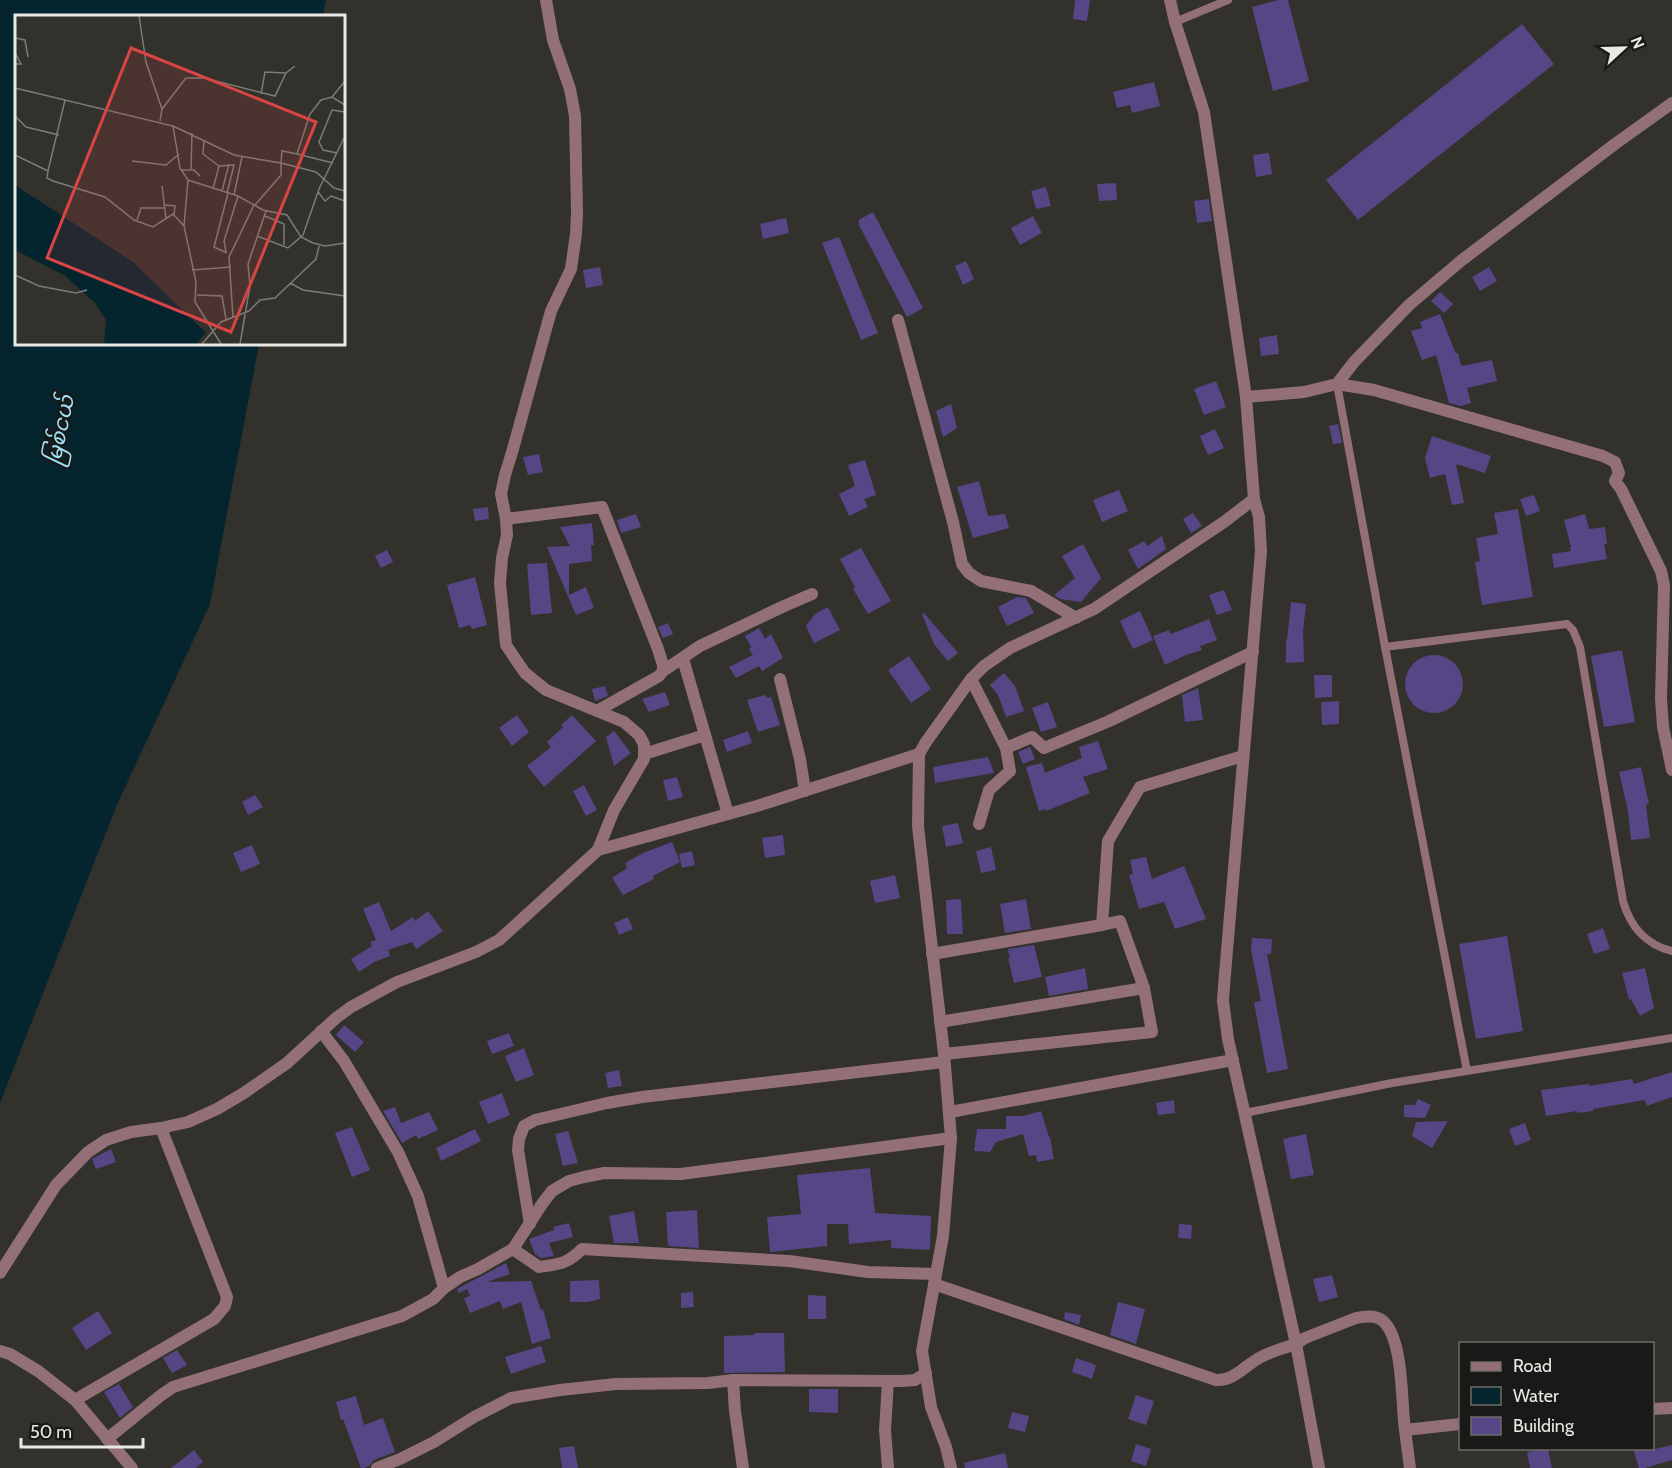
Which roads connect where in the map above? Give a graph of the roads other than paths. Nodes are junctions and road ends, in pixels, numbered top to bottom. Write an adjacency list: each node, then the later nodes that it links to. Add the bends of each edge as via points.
1 (546, 0): 10 (street, via 575,116 576,234 571,269 552,311 505,475 501,494)
2 (1170, 0): 4 (street)
3 (1228, 0): 4 (lane)
4 (1175, 22): 8 (street, via 1204,112)
5 (1672, 103): 7 (street, via 1454,267 1409,305)
6 (898, 320): 12 (street, via 962,564 981,581 1031,591)
7 (1337, 384): 8 (street, via 1304,392); 13 (lane); 25 (street, via 1374,390 1615,462 1619,473 1615,481 1661,571 1664,585 1661,699)
8 (1246, 397): 9 (street)
9 (1254, 500): 12 (street); 14 (street, via 1261,551)
10 (506, 519): 16 (street, via 602,507); 19 (street, via 500,583 506,645 525,673 546,690)
11 (812, 594): 15 (street, via 700,646)
12 (1076, 618): 18 (street, via 1010,648)
13 (1384, 647): 31 (lane, via 1567,624 1573,630 1580,647 1627,915 1635,929 1656,945); 39 (lane)
14 (1253, 652): 21 (street, via 1107,722 1044,747 1032,737); 24 (street)
15 (683, 658): 16 (street); 20 (street)
16 (663, 671): 19 (street)
17 (780, 679): 26 (street)
18 (971, 679): 21 (street); 23 (street)
19 (597, 711): 22 (street, via 624,722 639,735)
20 (705, 735): 22 (street); 27 (street)
21 (1006, 748): 28 (street, via 1010,771 989,790)
22 (644, 754): 29 (street)
23 (919, 754): 26 (street); 32 (street, via 918,826)
24 (1243, 756): 30 (street, via 1140,787 1108,841); 38 (street, via 1223,1001)
25 (1672, 770)
26 (805, 791): 27 (street)
27 (728, 814): 29 (street)
28 (980, 824)
29 (598, 850): 35 (street, via 499,940 397,982)
30 (1102, 925): 32 (street); 33 (street, via 1120,921)
31 (1672, 951)
32 (932, 954): 34 (street)
33 (1143, 988): 34 (street); 37 (street, via 1152,1032)
34 (940, 1022): 37 (street)
35 (321, 1031): 42 (street, via 287,1063 244,1094 188,1122); 48 (street, via 344,1061 398,1152 418,1196)
36 (1672, 1038): 39 (lane)
37 (944, 1058): 40 (street); 44 (street, via 642,1097 535,1120 524,1126 518,1150)
38 (1233, 1060): 40 (street); 41 (street)
39 (1467, 1071): 41 (lane)
40 (950, 1112): 43 (street)
41 (1245, 1113): 49 (street)
42 (161, 1128): 46 (street, via 106,1140 88,1152 56,1185); 54 (street, via 227,1297 225,1306 214,1318)
43 (951, 1138): 44 (street, via 681,1174 604,1173 569,1181 552,1191); 47 (street, via 943,1236)
44 (530, 1224): 45 (street)
45 (513, 1249): 47 (street, via 539,1267 572,1260 582,1249 789,1261); 48 (street)
46 (0, 1273)
47 (935, 1279): 49 (street, via 1216,1380 1232,1378 1261,1357); 51 (street, via 923,1339)
48 (444, 1288): 59 (street, via 433,1299 402,1316 173,1387)
49 (1296, 1344): 58 (street, via 1356,1318 1382,1320 1396,1342); 65 (street)
50 (0, 1351): 54 (street, via 38,1371)
51 (926, 1373): 53 (street, via 915,1380); 64 (street)
52 (733, 1380): 53 (street); 61 (street, via 616,1384 511,1398 434,1442); 62 (street)
53 (888, 1381): 63 (street)
54 (75, 1400): 59 (street)
55 (1672, 1408): 56 (street)
56 (1654, 1409)
57 (1459, 1424): 58 (street)
58 (1405, 1430): 66 (street)
59 (107, 1439): 60 (street)
60 (132, 1468)
61 (377, 1468)
62 (743, 1468)
63 (888, 1468)
64 (951, 1468)
65 (1319, 1468)
66 (1410, 1468)

